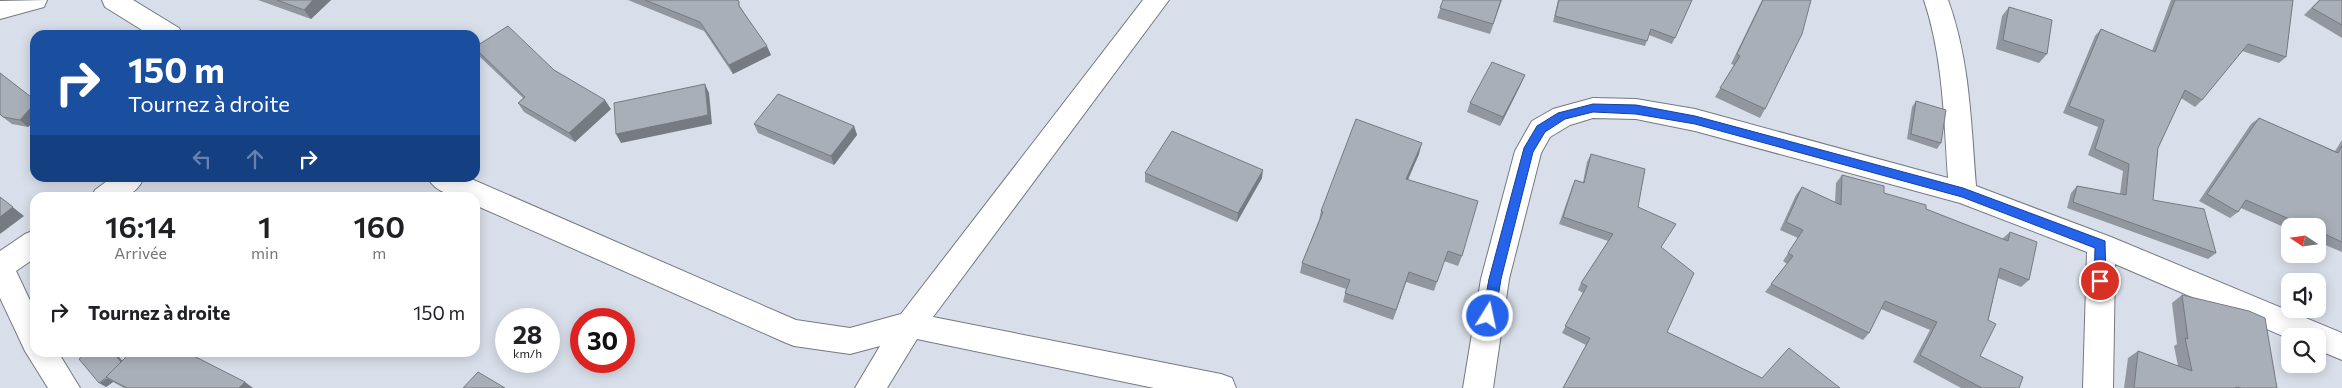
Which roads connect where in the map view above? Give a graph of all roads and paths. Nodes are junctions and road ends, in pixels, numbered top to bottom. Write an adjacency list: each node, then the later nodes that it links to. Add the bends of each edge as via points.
1 (35, 0): 5 (street)
2 (114, 0): 6 (street)
3 (1157, 0): 16 (street)
4 (1936, 0): 11 (street, via 1947,31 1952,60)
5 (0, 10)
6 (162, 30)
7 (125, 182): 9 (street)
8 (451, 182): 10 (street)
9 (112, 192)
10 (474, 192)
11 (1963, 193): 13 (street); 23 (street, via 1695,120 1636,109 1593,108 1562,116 1541,129 1528,151 1495,279)
12 (480, 195): 16 (street, via 794,333 850,341)
13 (2101, 245): 18 (street); 24 (street)
14 (30, 246): 15 (street)
15 (0, 267): 17 (street)
16 (910, 325): 21 (street); 22 (street)
17 (30, 331)
18 (2342, 346)
19 (44, 357): 20 (street)
20 (65, 388)
21 (870, 388)
22 (1222, 388)
23 (1478, 388)
24 (2098, 388)

